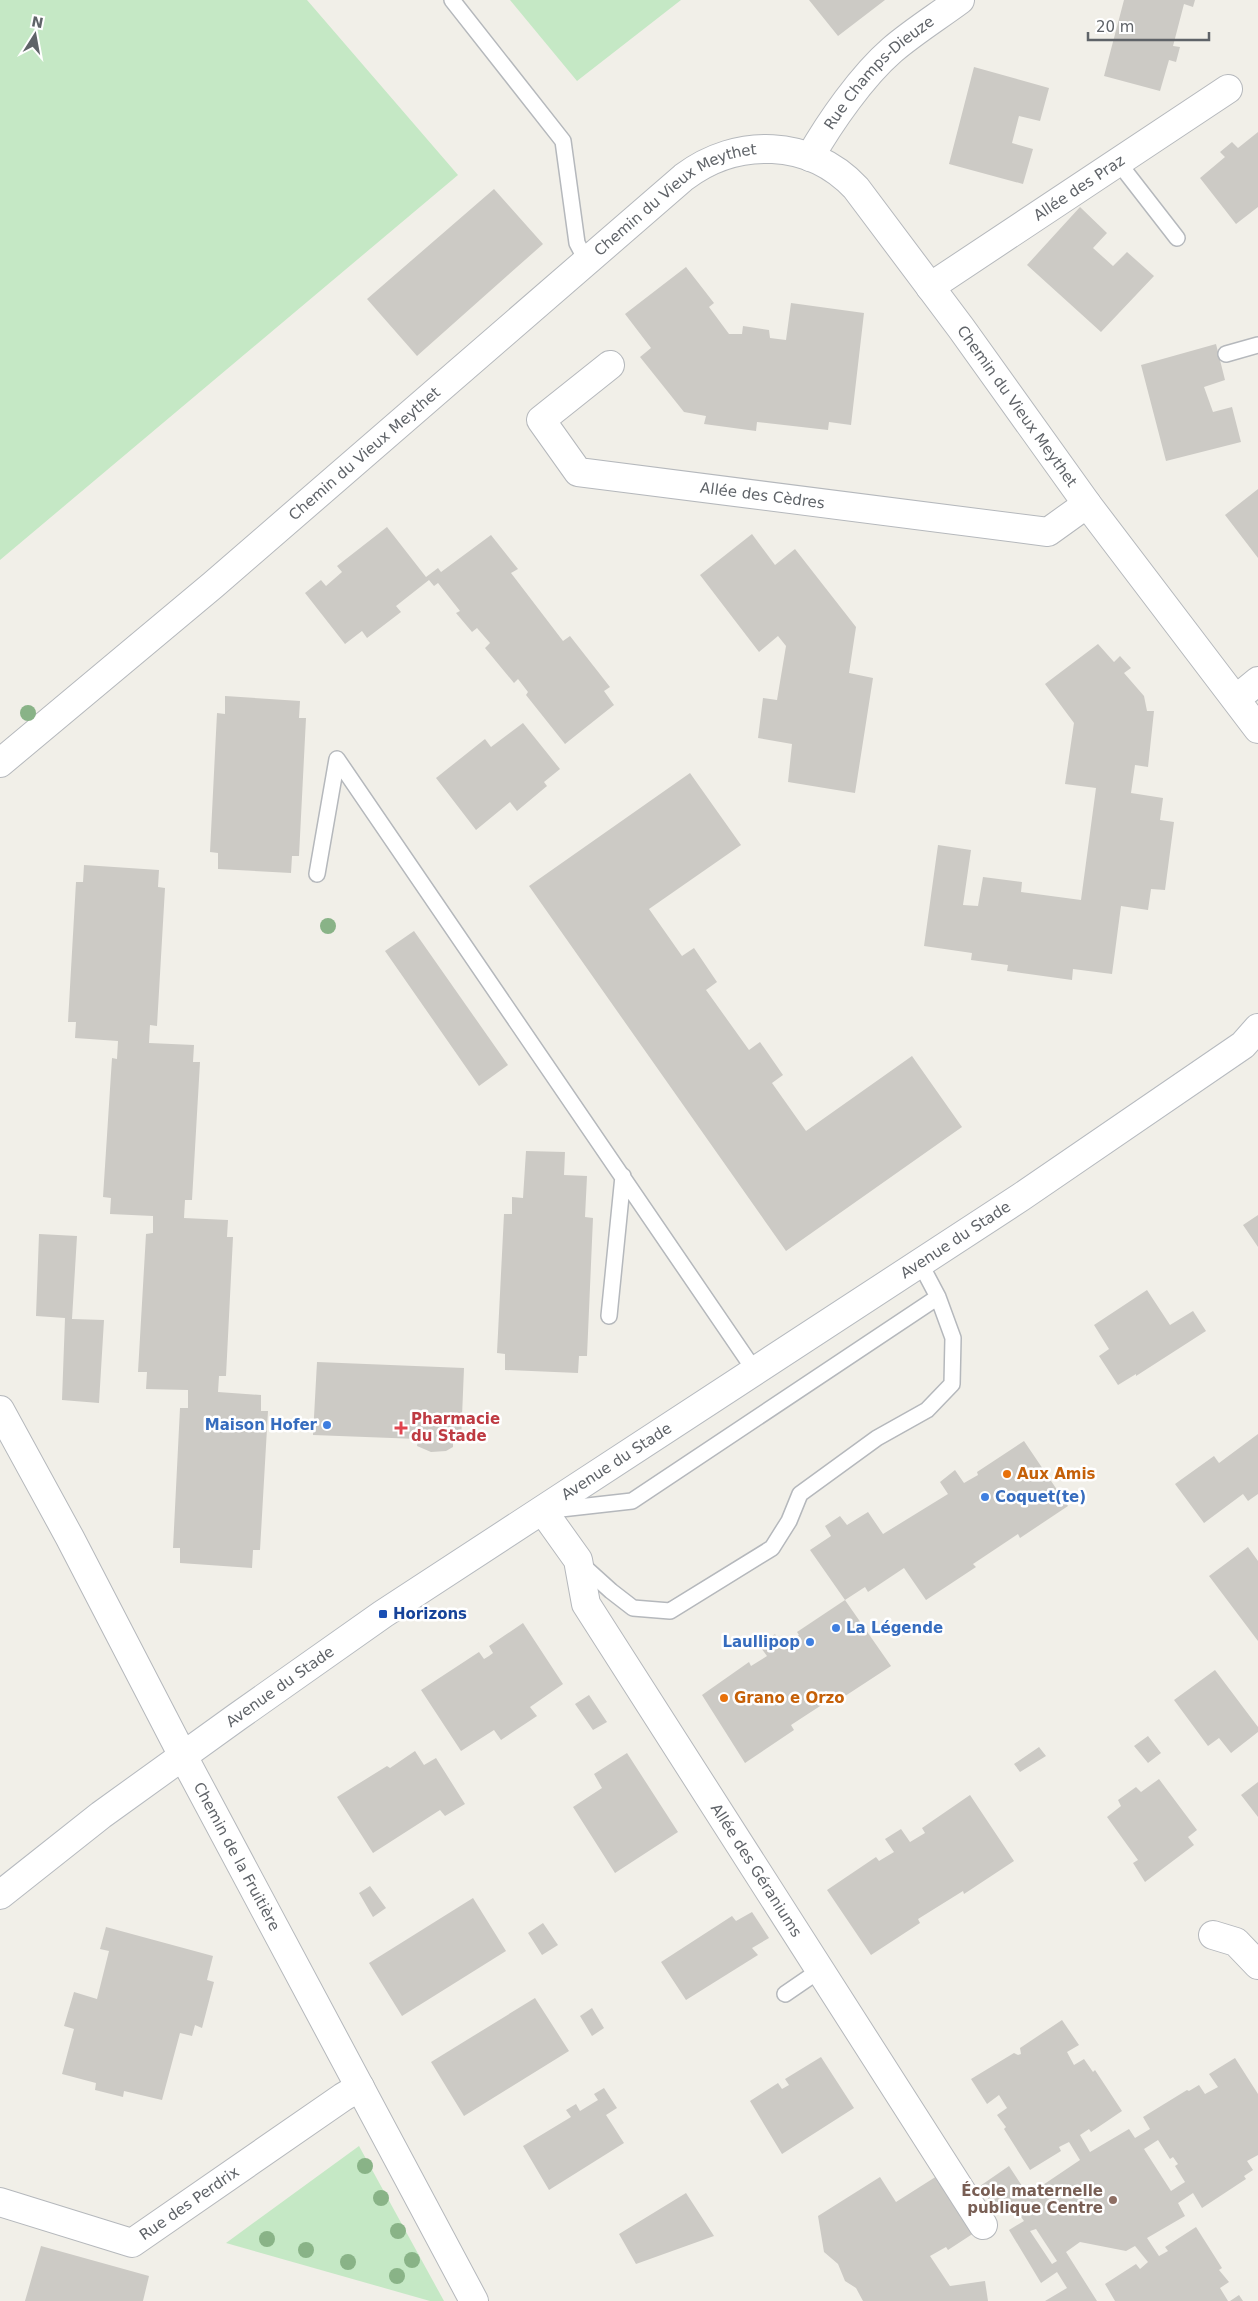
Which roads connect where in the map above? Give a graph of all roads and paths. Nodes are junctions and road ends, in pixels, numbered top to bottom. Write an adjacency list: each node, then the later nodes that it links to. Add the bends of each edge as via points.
1 (452, 0): 7 (lane, via 563,141 577,243)
2 (960, 0): 4 (street, Rue Champs-Dieuze, via 881,60 858,87)
3 (1228, 90): 5 (street, Allée des Praz)
4 (810, 157): 7 (street, Chemin du Vieux Meythet, via 787,150 762,148 737,151 709,161 674,186); 8 (street, Chemin du Vieux Meythet, via 831,167 856,188)
5 (1118, 162): 6 (lane); 8 (street, Allée des Praz)
6 (1177, 238)
7 (587, 262): 16 (street, Chemin du Vieux Meythet, via 213,585)
8 (930, 287): 12 (street, Chemin du Vieux Meythet)
9 (1258, 344): 10 (lane)
10 (1226, 354)
11 (610, 365): 12 (street, Allée des Cèdres, via 541,420 578,472 1048,532)
12 (1087, 504): 14 (street, Chemin du Vieux Meythet)
13 (1258, 681): 14 (street)
14 (1236, 698): 15 (street, Chemin du Vieux Meythet)
15 (1258, 729)
16 (0, 763)
17 (317, 874): 19 (lane, via 337,759)
18 (1253, 1037): 20 (street, Avenue du Stade)
19 (622, 1176): 22 (lane); 23 (lane)
20 (920, 1263): 21 (lane); 23 (street, Avenue du Stade)
21 (938, 1297): 25 (lane, via 632,1501); 26 (lane, via 953,1338 952,1384 926,1410 877,1438 800,1494 772,1548 670,1611 633,1608)
22 (609, 1316)
23 (756, 1371): 25 (street, Avenue du Stade)
24 (0, 1410): 27 (street, Chemin de la Fruitière)
25 (543, 1511): 26 (street, Allée des Géraniums); 27 (street, Avenue du Stade, via 383,1614)
26 (578, 1560): 31 (street, Allée des Géraniums, via 586,1604)
27 (183, 1756): 28 (street, Avenue du Stade); 33 (street, Chemin de la Fruitière)
28 (0, 1895)
29 (1213, 1935): 30 (street, via 1236,1942)
30 (1258, 1965)
31 (820, 1970): 32 (lane); 35 (street, Allée des Géraniums)
32 (785, 1994)
33 (360, 2087): 34 (street, Rue des Perdrix, via 132,2243); 36 (street, Chemin de la Fruitière)
34 (0, 2202)
35 (983, 2225)
36 (474, 2301)

